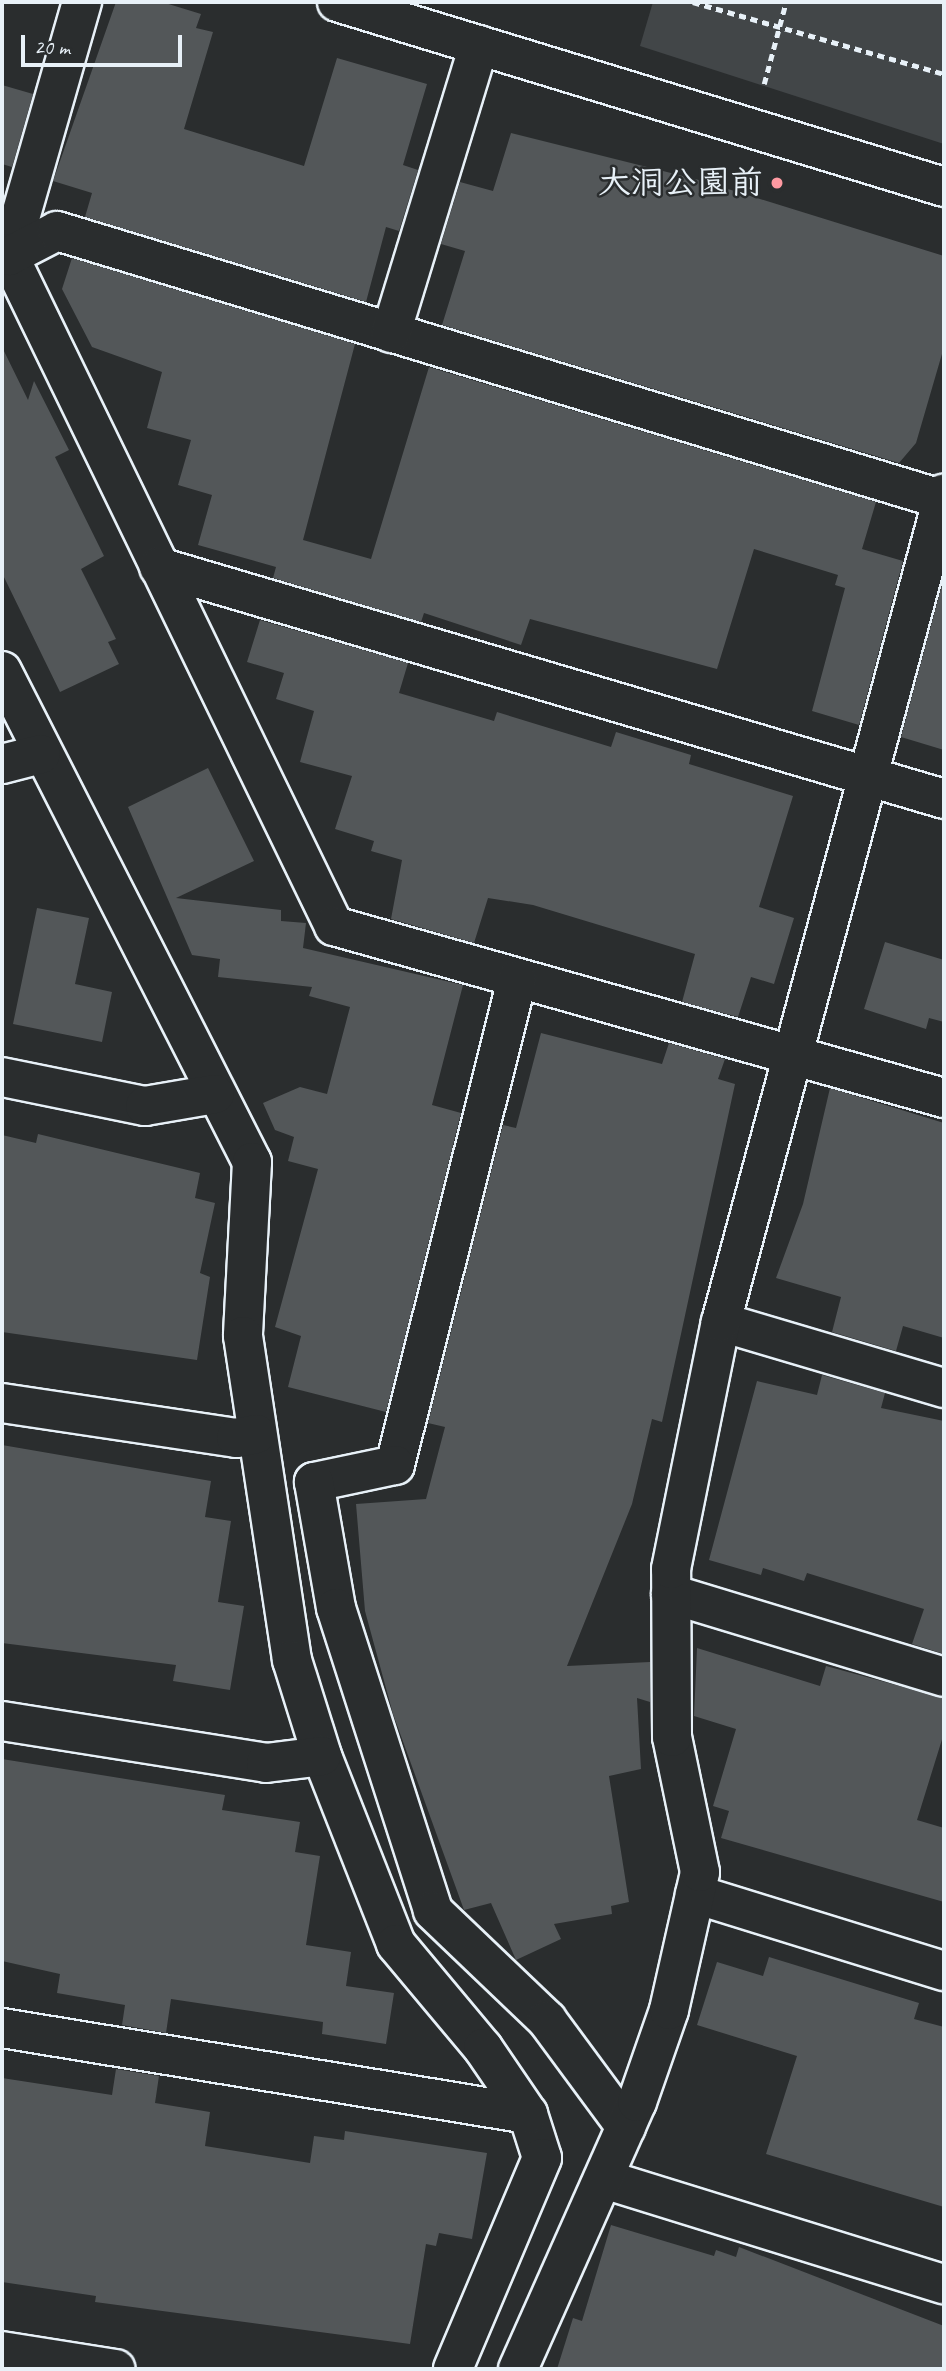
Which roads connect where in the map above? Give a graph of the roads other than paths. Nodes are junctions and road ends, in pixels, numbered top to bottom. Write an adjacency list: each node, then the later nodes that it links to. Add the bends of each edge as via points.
1 (82, 2): 5 (street)
2 (337, 2): 3 (street)
3 (479, 45): 4 (street); 6 (street)
4 (944, 187)
5 (6, 255): 6 (street, via 57,231); 8 (street)
6 (391, 333): 7 (street)
7 (944, 498): 12 (street)
8 (159, 567): 12 (street); 14 (street, via 334,926)
9 (2, 671): 10 (street)
10 (41, 754): 11 (street); 17 (street)
11 (2, 764)
12 (867, 776): 13 (street); 15 (street)
13 (944, 799)
14 (517, 980): 15 (street); 31 (street, via 395,1465 314,1482 336,1608 433,1911 547,2020)
15 (796, 1054): 18 (street); 19 (street)
16 (2, 1077): 17 (street, via 145,1106)
17 (215, 1094): 22 (street, via 252,1162 243,1336)
18 (944, 1098)
19 (721, 1322): 20 (street); 23 (street)
20 (944, 1388)
21 (2, 1403): 22 (street, via 236,1438)
22 (257, 1434): 26 (street, via 292,1660)
23 (671, 1594): 24 (street); 27 (street, via 672,1737 700,1872)
24 (944, 1677)
25 (2, 1721): 26 (street, via 266,1763)
26 (322, 1756): 30 (street, via 396,1944 483,2048)
27 (695, 1894): 28 (street); 31 (street, via 669,2010)
28 (944, 1971)
29 (2, 2028): 30 (street)
30 (528, 2114): 36 (street, via 542,2158)
31 (626, 2127): 32 (street)
32 (607, 2180): 33 (street); 37 (street)
33 (944, 2284)
34 (2, 2351): 35 (street)
35 (116, 2369)
36 (453, 2369)
37 (518, 2369)

